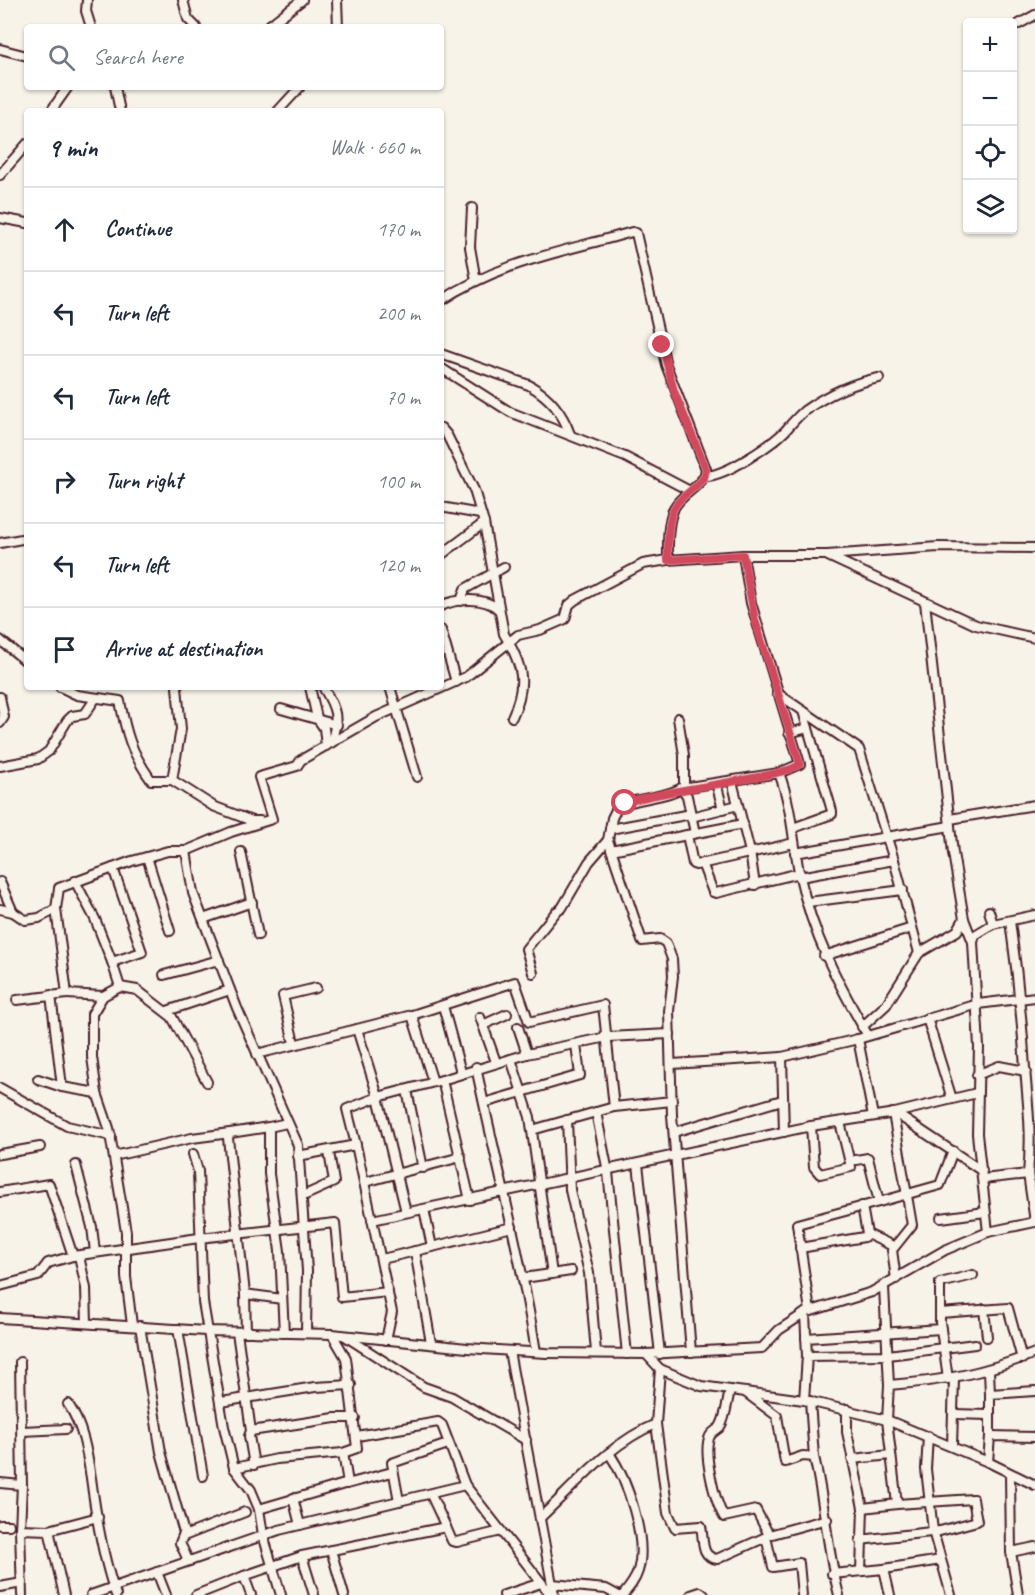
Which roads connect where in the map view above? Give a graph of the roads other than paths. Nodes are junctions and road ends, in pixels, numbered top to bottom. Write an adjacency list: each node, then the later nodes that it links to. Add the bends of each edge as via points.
1 (87, 0): 6 (street)
2 (183, 0): 7 (street)
3 (302, 0): 8 (street)
4 (338, 0): 9 (street)
5 (1035, 15): 10 (street)
6 (90, 24)
7 (193, 24)
8 (271, 24)
9 (338, 24)
10 (1019, 24)
11 (0, 49): 12 (street)
12 (24, 55)
13 (66, 90): 16 (street)
14 (116, 90): 17 (street)
15 (297, 90): 18 (street)
16 (53, 108)
17 (119, 108)
18 (281, 108)
19 (24, 147): 20 (street)
20 (0, 175)
21 (472, 208): 24 (street, via 470,247)
22 (0, 218): 23 (street)
23 (24, 222)
24 (476, 281): 25 (street); 31 (street, via 531,258 634,231 666,365 679,405 706,462)
25 (444, 299)
26 (444, 355): 30 (street, via 542,393 551,400)
27 (444, 370): 30 (street, via 510,412)
28 (879, 378): 31 (street, via 852,384 827,396 802,412 776,439 722,472)
29 (444, 432): 34 (street, via 466,473)
30 (570, 434): 32 (street)
31 (706, 476): 32 (street)
32 (688, 490): 42 (street, via 671,518)
33 (444, 508): 34 (street)
34 (480, 514): 35 (street)
35 (484, 523): 39 (street); 44 (street)
36 (24, 538): 37 (street)
37 (0, 543)
38 (1035, 548): 41 (street, via 938,547)
39 (444, 553)
40 (743, 555): 41 (street); 42 (street); 62 (street, via 751,603)
41 (827, 555): 46 (street)
42 (668, 560): 52 (street, via 643,564 575,600 565,619 557,624 518,635)
43 (504, 567): 44 (street)
44 (493, 572): 45 (street, via 465,589); 48 (street)
45 (461, 601): 47 (street); 48 (street, via 488,601)
46 (925, 602): 49 (street, via 982,628); 88 (street)
47 (444, 604)
48 (500, 610): 52 (street)
49 (1035, 638)
50 (0, 640): 53 (street)
51 (444, 640): 54 (street)
52 (509, 643): 54 (street); 68 (street, via 522,674)
53 (24, 660)
54 (456, 681): 55 (street)
55 (444, 686)
56 (68, 690): 64 (street)
57 (177, 690): 79 (street, via 181,729)
58 (311, 690): 69 (street)
59 (324, 690): 72 (street, via 337,715)
60 (391, 690): 65 (street)
61 (436, 690): 65 (street)
62 (777, 693): 67 (street); 74 (street)
63 (0, 697): 71 (street, via 4,705)
64 (94, 699): 76 (street, via 85,714 67,721 49,751 38,759); 79 (street, via 120,701 132,749 145,772 151,780)
65 (395, 708): 75 (street); 78 (street)
66 (281, 709): 69 (street)
67 (803, 711): 73 (street); 93 (street, via 859,749)
68 (512, 717)
69 (318, 718): 72 (street); 75 (street)
70 (678, 718): 82 (street, via 686,783)
71 (0, 723)
72 (337, 725): 75 (street)
73 (808, 728): 74 (street); 90 (street, via 832,814)
74 (789, 733): 77 (street, via 800,764)
75 (328, 745): 87 (street, via 297,766 259,777 272,819)
76 (0, 766)
77 (779, 773): 80 (street); 90 (street)
78 (417, 777)
79 (172, 780): 87 (street, via 213,806 252,821)
80 (732, 781): 81 (street); 83 (street)
81 (716, 783): 82 (street); 85 (street)
82 (682, 788): 86 (street); 91 (street, via 618,806)
83 (738, 806): 85 (street); 89 (street)
84 (1035, 806): 88 (street)
85 (723, 809): 86 (street)
86 (691, 815): 91 (street); 92 (street)
87 (267, 822): 97 (street)
88 (950, 823): 93 (street); 118 (street)
89 (742, 824): 92 (street); 99 (street)
90 (793, 828): 95 (street)
91 (610, 830): 94 (street)
92 (691, 834): 96 (street); 103 (street, via 693,864)
93 (887, 836): 100 (street); 102 (street)
94 (608, 840): 96 (street); 129 (street, via 589,862 562,908 526,949)
95 (794, 843): 99 (street); 100 (street)
96 (611, 850): 149 (street, via 642,941 660,939 666,943 672,959)
97 (186, 851): 101 (street); 117 (street, via 193,893)
98 (242, 852): 110 (street)
99 (750, 852): 103 (street); 108 (street)
100 (795, 852): 105 (street)
101 (147, 856): 104 (street); 122 (street)
102 (894, 860): 105 (street); 109 (street)
103 (702, 863): 108 (street, via 713,892)
104 (112, 868): 106 (street); 128 (street, via 142,949)
105 (800, 875): 108 (street); 111 (street)
106 (75, 880): 113 (street, via 59,888); 128 (street)
107 (0, 882): 115 (street)
108 (755, 885)
109 (903, 890): 111 (street); 121 (street)
110 (252, 902): 117 (street); 123 (street)
111 (808, 902): 126 (street)
112 (0, 909): 115 (street)
113 (56, 909): 115 (street, via 26,920); 134 (street)
114 (989, 911): 120 (street)
115 (14, 912)
116 (1035, 915): 119 (street)
117 (203, 919): 127 (street)
118 (963, 919): 124 (street); 125 (street, via 957,931)
119 (1010, 921): 120 (street); 138 (street)
120 (993, 924): 124 (street, via 975,934)
121 (912, 928): 125 (street); 126 (street)
122 (170, 931)
123 (258, 935)
124 (973, 942): 140 (street)
125 (919, 953): 148 (street)
126 (824, 956): 148 (street)
127 (219, 960): 130 (street); 133 (street)
128 (112, 962): 131 (street)
129 (533, 973)
130 (164, 975)
131 (120, 987): 136 (street); 142 (street, via 137,990)
132 (315, 988): 152 (street, via 283,996)
133 (230, 990): 142 (street); 154 (street)
134 (68, 994): 135 (street); 136 (street)
135 (51, 995): 139 (street); 169 (street)
136 (103, 996): 171 (street, via 91,1018)
137 (1035, 997): 138 (street)
138 (1020, 999): 140 (street); 161 (street)
139 (17, 1000)
140 (978, 1004): 145 (street); 163 (street)
141 (443, 1006): 144 (street); 150 (street, via 515,982 527,1021 603,1005); 162 (street)
142 (167, 1011): 166 (street)
143 (507, 1014): 158 (street, via 481,1021)
144 (412, 1015): 147 (street); 167 (street)
145 (927, 1018): 148 (street); 175 (street)
146 (518, 1027): 155 (street)
147 (357, 1029): 152 (street); 174 (street)
148 (865, 1031): 151 (street)
149 (670, 1034): 150 (street); 159 (street)
150 (607, 1037): 153 (street); 179 (street)
151 (858, 1039): 156 (street); 182 (street)
152 (294, 1043): 154 (street)
153 (576, 1045): 155 (street); 172 (street, via 580,1075)
154 (257, 1054): 185 (street)
155 (527, 1054): 157 (street)
156 (782, 1057): 159 (street); 176 (street)
157 (512, 1059): 158 (street); 172 (street)
158 (496, 1062): 160 (street)
159 (672, 1064): 177 (street)
160 (476, 1067): 162 (street); 178 (street)
161 (1026, 1071): 163 (street, via 999,1066); 208 (street, via 1031,1121)
162 (461, 1072): 165 (street)
163 (977, 1075): 173 (street)
164 (38, 1079): 169 (street)
165 (442, 1080): 167 (street); 202 (street)
166 (207, 1082)
167 (433, 1083): 170 (street)
168 (0, 1088): 192 (street, via 67,1126)
169 (62, 1088): 171 (street)
170 (407, 1090): 174 (street); 206 (street)
171 (97, 1093): 192 (street)
172 (523, 1093): 178 (street); 188 (street)
173 (977, 1093): 175 (street); 209 (street)
174 (378, 1097): 193 (street, via 347,1109); 210 (street)
175 (952, 1099): 181 (street)
176 (782, 1100): 189 (street); 190 (street)
177 (672, 1101): 179 (street); 189 (street)
178 (484, 1103): 214 (street)
179 (614, 1107): 180 (street)
180 (596, 1112): 183 (street); 207 (street)
181 (894, 1113): 182 (street); 195 (street); 216 (street)
182 (873, 1116): 184 (street)
183 (567, 1120): 188 (street); 211 (street)
184 (840, 1122): 186 (street); 203 (street)
185 (287, 1123): 187 (street); 201 (street, via 298,1145)
186 (812, 1126): 190 (street); 203 (street, via 816,1171 820,1174 851,1167)
187 (269, 1127): 191 (street); 229 (street, via 269,1174)
188 (532, 1130): 213 (street)
189 (674, 1132): 199 (street)
190 (784, 1132): 199 (street)
191 (230, 1133): 200 (street); 231 (street)
192 (111, 1136): 200 (street)
193 (356, 1145): 196 (street); 212 (street)
194 (40, 1147): 197 (street)
195 (953, 1151): 209 (street); 216 (street, via 940,1185)
196 (329, 1152): 201 (street); 217 (street, via 334,1182)
197 (0, 1154)
198 (193, 1154): 233 (street, via 198,1171)
199 (675, 1155): 204 (street); 276 (street)
200 (114, 1156): 237 (street)
201 (298, 1156): 217 (street)
202 (461, 1157): 206 (street); 218 (street)
203 (850, 1161): 219 (street, via 868,1158)
204 (638, 1164): 207 (street); 280 (street)
205 (76, 1165): 239 (street)
206 (423, 1168): 210 (street)
207 (608, 1172): 211 (street); 278 (street)
208 (1028, 1174): 209 (street); 226 (street)
209 (982, 1175): 223 (street)
210 (397, 1176): 212 (street); 222 (street)
211 (570, 1179): 213 (street); 275 (street, via 589,1273)
212 (364, 1182): 225 (street)
213 (540, 1183): 214 (street); 243 (street)
214 (502, 1191): 218 (street); 228 (street)
215 (0, 1192): 240 (street, via 49,1184)
216 (908, 1195): 219 (street); 234 (street, via 912,1225)
217 (303, 1196): 227 (street)
218 (470, 1200): 221 (street)
219 (879, 1202): 220 (street)
220 (862, 1206): 232 (street); 236 (street, via 797,1224)
221 (424, 1209): 222 (street); 235 (street)
222 (406, 1212): 225 (street)
223 (985, 1212): 224 (street); 230 (street)
224 (941, 1218)
225 (372, 1220): 241 (street)
226 (1035, 1222): 230 (street)
227 (305, 1227): 229 (street); 249 (street, via 335,1222 342,1297); 262 (street, via 309,1313)
228 (512, 1227): 235 (street); 245 (street)
229 (276, 1229): 231 (street); 251 (street)
230 (988, 1232): 246 (street, via 945,1250)
231 (238, 1233): 233 (street); 250 (street)
232 (867, 1234): 234 (street); 236 (street)
233 (199, 1238): 237 (street); 260 (street)
234 (893, 1245): 246 (street)
235 (432, 1247): 238 (street)
236 (800, 1248): 253 (street)
237 (128, 1250): 239 (street); 257 (street, via 126,1277)
238 (415, 1251): 241 (street); 270 (street)
239 (95, 1252): 240 (street)
240 (76, 1256): 247 (street, via 48,1263 38,1276); 256 (street, via 86,1288)
241 (382, 1258): 249 (street)
242 (571, 1271): 243 (street)
243 (552, 1274): 245 (street)
244 (974, 1275): 254 (street, via 940,1283)
245 (524, 1278): 274 (street)
246 (896, 1279): 248 (street)
247 (0, 1286)
248 (884, 1287): 253 (street); 265 (street)
249 (388, 1292): 269 (street, via 393,1318)
250 (245, 1294): 251 (street); 261 (street)
251 (282, 1299): 263 (street)
252 (984, 1309): 254 (street); 267 (street); 283 (street, via 1008,1308)
253 (807, 1312): 268 (street); 276 (street, via 779,1330 765,1347)
254 (940, 1313): 259 (street)
255 (0, 1318): 256 (street)
256 (87, 1323): 257 (street)
257 (136, 1326): 258 (street); 350 (street, via 161,1452)
258 (178, 1329): 260 (street); 324 (street)
259 (941, 1329): 265 (street); 272 (street)
260 (206, 1331): 261 (street); 296 (street)
261 (241, 1332): 263 (street); 294 (street)
262 (306, 1332): 263 (street); 264 (street)
263 (284, 1333)
264 (332, 1334): 266 (street); 289 (street, via 346,1358)
265 (887, 1334): 268 (street); 281 (street)
266 (344, 1335): 269 (street); 311 (street, via 424,1387 452,1396)
267 (987, 1337)
268 (806, 1338): 282 (street)
269 (386, 1340): 270 (street)
270 (431, 1343): 273 (street)
271 (975, 1344): 272 (street)
272 (945, 1349): 281 (street); 287 (street)
273 (509, 1351): 274 (street); 311 (street)
274 (536, 1352): 275 (street)
275 (596, 1352): 278 (street)
276 (690, 1352): 280 (street)
277 (1035, 1353): 283 (street)
278 (627, 1354): 279 (street)
279 (646, 1354): 280 (street); 285 (street)
280 (660, 1354)
281 (888, 1355): 282 (street); 288 (street)
282 (807, 1356): 295 (street)
283 (1022, 1359): 286 (street)
284 (20, 1362): 305 (street)
285 (660, 1369): 290 (street, via 701,1386); 303 (street)
286 (989, 1371): 287 (street); 293 (street)
287 (951, 1379): 288 (street); 299 (street)
288 (889, 1384): 302 (street)
289 (351, 1385): 294 (street); 301 (street)
290 (730, 1391): 291 (street); 340 (street, via 721,1426 710,1435 707,1448 717,1507 724,1517 756,1510 769,1535)
291 (744, 1391): 295 (street); 317 (street, via 777,1416 785,1462)
292 (1035, 1391): 293 (street)
293 (990, 1394): 300 (street)
294 (246, 1398): 296 (street); 306 (street)
295 (807, 1401): 298 (street); 317 (street)
296 (221, 1402): 321 (street)
297 (68, 1404): 338 (street, via 78,1419 89,1454)
298 (847, 1409): 302 (street); 318 (street, via 845,1421)
299 (955, 1414): 300 (street); 313 (street)
300 (988, 1415): 309 (street)
301 (355, 1418): 306 (street); 307 (street)
302 (887, 1420): 308 (street); 316 (street)
303 (656, 1424): 315 (street); 384 (street, via 668,1513 675,1528 701,1526 705,1552 717,1559 766,1537 773,1567 800,1563)
304 (66, 1429): 305 (street)
305 (22, 1431): 327 (street)
306 (251, 1431): 320 (street)
307 (357, 1436): 312 (street, via 438,1422); 314 (street, via 357,1448)
308 (928, 1436): 313 (street); 332 (street)
309 (990, 1436): 310 (street); 319 (street)
310 (1035, 1437)
311 (526, 1440): 339 (street)
312 (447, 1444): 322 (street, via 394,1461); 328 (street)
313 (952, 1446): 319 (street)
314 (343, 1453): 320 (street); 326 (street)
315 (609, 1453): 339 (street); 381 (street, via 622,1471 639,1543 639,1570)
316 (891, 1455): 318 (street); 334 (street)
317 (814, 1457): 340 (street)
318 (852, 1460): 335 (street)
319 (988, 1462): 323 (street)
320 (254, 1465): 321 (street)
321 (234, 1468): 336 (street)
322 (392, 1472): 326 (street); 333 (street)
323 (1010, 1474): 329 (street); 354 (street)
324 (203, 1476)
325 (0, 1483): 327 (street)
326 (347, 1484): 331 (street)
327 (22, 1485): 345 (street)
328 (465, 1485): 330 (street); 347 (street)
329 (1035, 1485)
330 (431, 1495): 333 (street); 344 (street)
331 (293, 1498): 336 (street); 343 (street)
332 (929, 1500): 334 (street); 348 (street); 348 (street, via 973,1499 975,1505 974,1524)
333 (399, 1501): 343 (street)
334 (897, 1504): 335 (street)
335 (863, 1508): 351 (street)
336 (259, 1509): 349 (street)
337 (245, 1512): 350 (street)
338 (98, 1517): 346 (street); 368 (street)
339 (540, 1518): 366 (street)
340 (827, 1519): 362 (street)
341 (0, 1525): 342 (street)
342 (9, 1525)
343 (300, 1525): 349 (street)
344 (446, 1527): 347 (street, via 452,1541 457,1542); 353 (street)
345 (20, 1529): 346 (street); 364 (street)
346 (49, 1530): 370 (street)
347 (501, 1531): 365 (street)
348 (933, 1531): 351 (street); 357 (street)
349 (263, 1535): 356 (street); 358 (street)
350 (184, 1536): 356 (street, via 180,1543)
351 (860, 1540): 360 (street)
352 (1035, 1546): 354 (street)
353 (331, 1550): 355 (street); 377 (street)
354 (1011, 1552): 388 (street)
355 (302, 1556): 358 (street); 376 (street)
356 (188, 1560): 361 (street)
357 (942, 1560): 359 (street); 387 (street)
358 (273, 1566): 363 (street); 375 (street)
359 (884, 1569): 360 (street); 386 (street)
360 (861, 1571): 362 (street)
361 (157, 1572): 368 (street); 372 (street)
362 (832, 1574): 385 (street)
363 (244, 1576): 373 (street); 374 (street)
364 (22, 1583): 367 (street); 369 (street)
365 (541, 1583): 378 (street); 379 (street)
366 (552, 1584): 379 (street); 380 (street, via 606,1589)
367 (0, 1587)
368 (115, 1592): 371 (street)
369 (22, 1595)
370 (64, 1595)
371 (91, 1595)
372 (166, 1595)
373 (196, 1595)
374 (251, 1595)
375 (281, 1595)
376 (314, 1595)
377 (344, 1595)
378 (504, 1595)
379 (553, 1595)
380 (617, 1595)
381 (623, 1595)
382 (691, 1595): 383 (street)
383 (704, 1595)
384 (802, 1595)
385 (839, 1595)
386 (890, 1595)
387 (951, 1595)
388 (1018, 1595)

